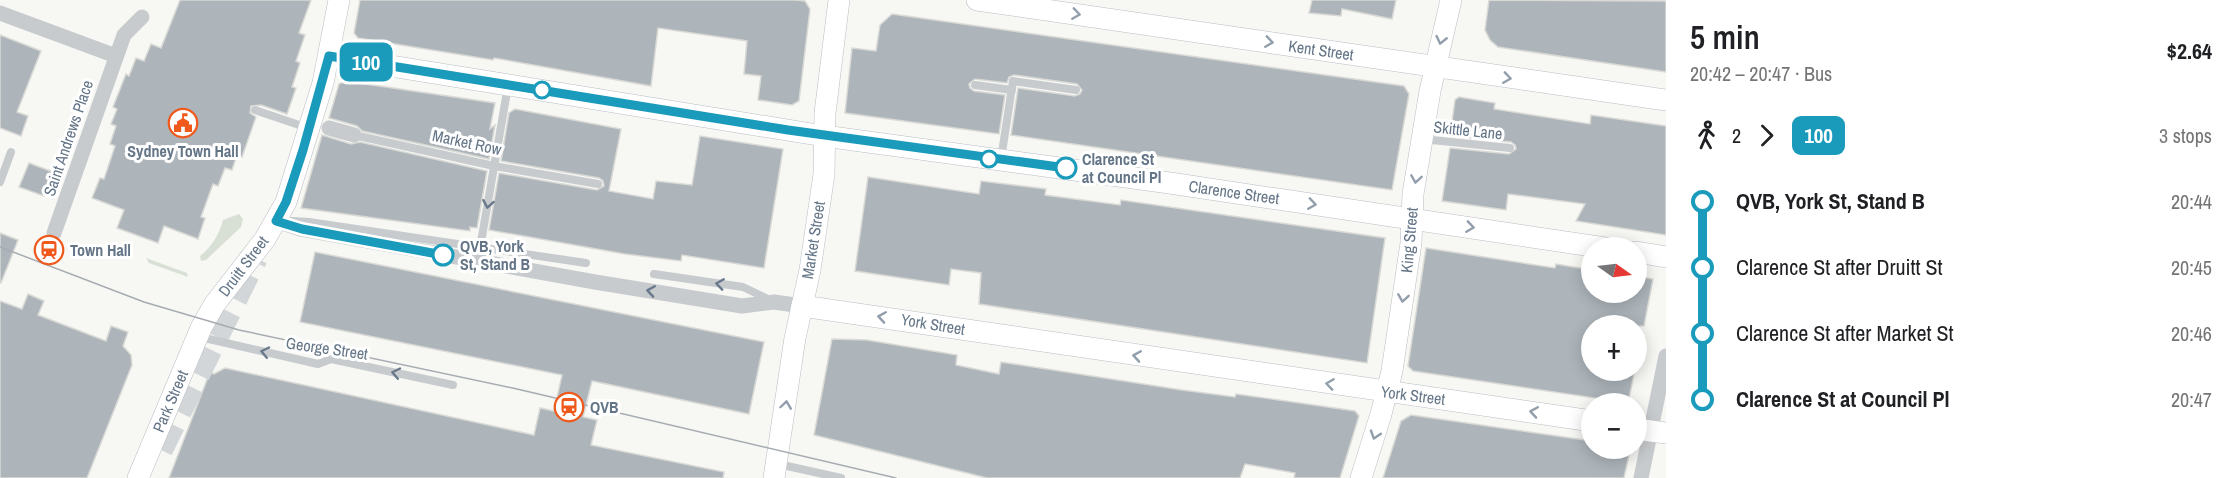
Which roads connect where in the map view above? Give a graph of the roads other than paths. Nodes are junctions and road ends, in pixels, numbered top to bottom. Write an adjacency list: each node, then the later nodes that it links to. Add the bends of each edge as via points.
1 (339, 0): 8 (street, Druitt Street)
2 (839, 0): 18 (street, Market Street)
3 (977, 0): 9 (street, Kent Street, one-way to 9)
4 (1451, 0): 9 (street, King Street, one-way to 9)
5 (0, 12): 7 (street)
6 (142, 17): 7 (street, Saint Andrews Place, via 124,35)
7 (116, 56): 28 (street, Saint Andrews Place)
8 (329, 56): 10 (street, Clarence Street); 16 (street, Druitt Street)
9 (1435, 67): 14 (street, Kent Street, one-way to 14); 19 (street, King Street)
10 (508, 85): 18 (street, Clarence Street); 23 (lane)
11 (975, 85): 12 (lane)
12 (1012, 90): 13 (lane, via 1013,81); 22 (lane)
13 (1076, 90)
14 (1666, 100)
15 (255, 110): 16 (lane)
16 (320, 128): 17 (street, Market Row); 27 (street, Druitt Street)
17 (354, 135): 23 (lane, Market Row)
18 (824, 136): 22 (street, Clarence Street); 36 (street, Market Street, via 824,174)
19 (1422, 139): 20 (lane, Skittle Lane); 26 (street, King Street, one-way to 26)
20 (1510, 148)
21 (11, 152): 24 (lane)
22 (1001, 160): 26 (street, Clarence Street, one-way to 26)
23 (494, 166): 25 (lane, Market Row); 30 (lane, one-way to 30)
24 (0, 182)
25 (598, 184)
26 (1412, 219): 29 (street, Clarence Street, one-way to 29); 40 (street, King Street, one-way to 40, via 1412,243)
27 (276, 221): 30 (lane, via 309,222); 35 (street, York Street, one-way to 27, via 742,306 302,229); 37 (street, Druitt Street)
28 (54, 233)
29 (1581, 244)
30 (480, 248): 33 (lane)
31 (1647, 254): 32 (street)
32 (1666, 257)
33 (586, 263)
34 (654, 274): 35 (lane, one-way to 34, via 743,287)
35 (774, 302): 36 (street, York Street)
36 (802, 306): 40 (street, York Street, one-way to 36); 43 (street, Market Street, one-way to 36)
37 (200, 330): 39 (lane, George Street, one-way to 37, via 331,359 318,364); 44 (street, Park Street)
38 (1666, 356): 42 (street)
39 (453, 385)
40 (1388, 392): 41 (street, York Street, one-way to 40); 46 (street, King Street, one-way to 46)
41 (1581, 420)
42 (1651, 431): 47 (street)
43 (775, 471): 45 (lane)
44 (138, 478)
45 (841, 478)
46 (1361, 478)
47 (1641, 478)

